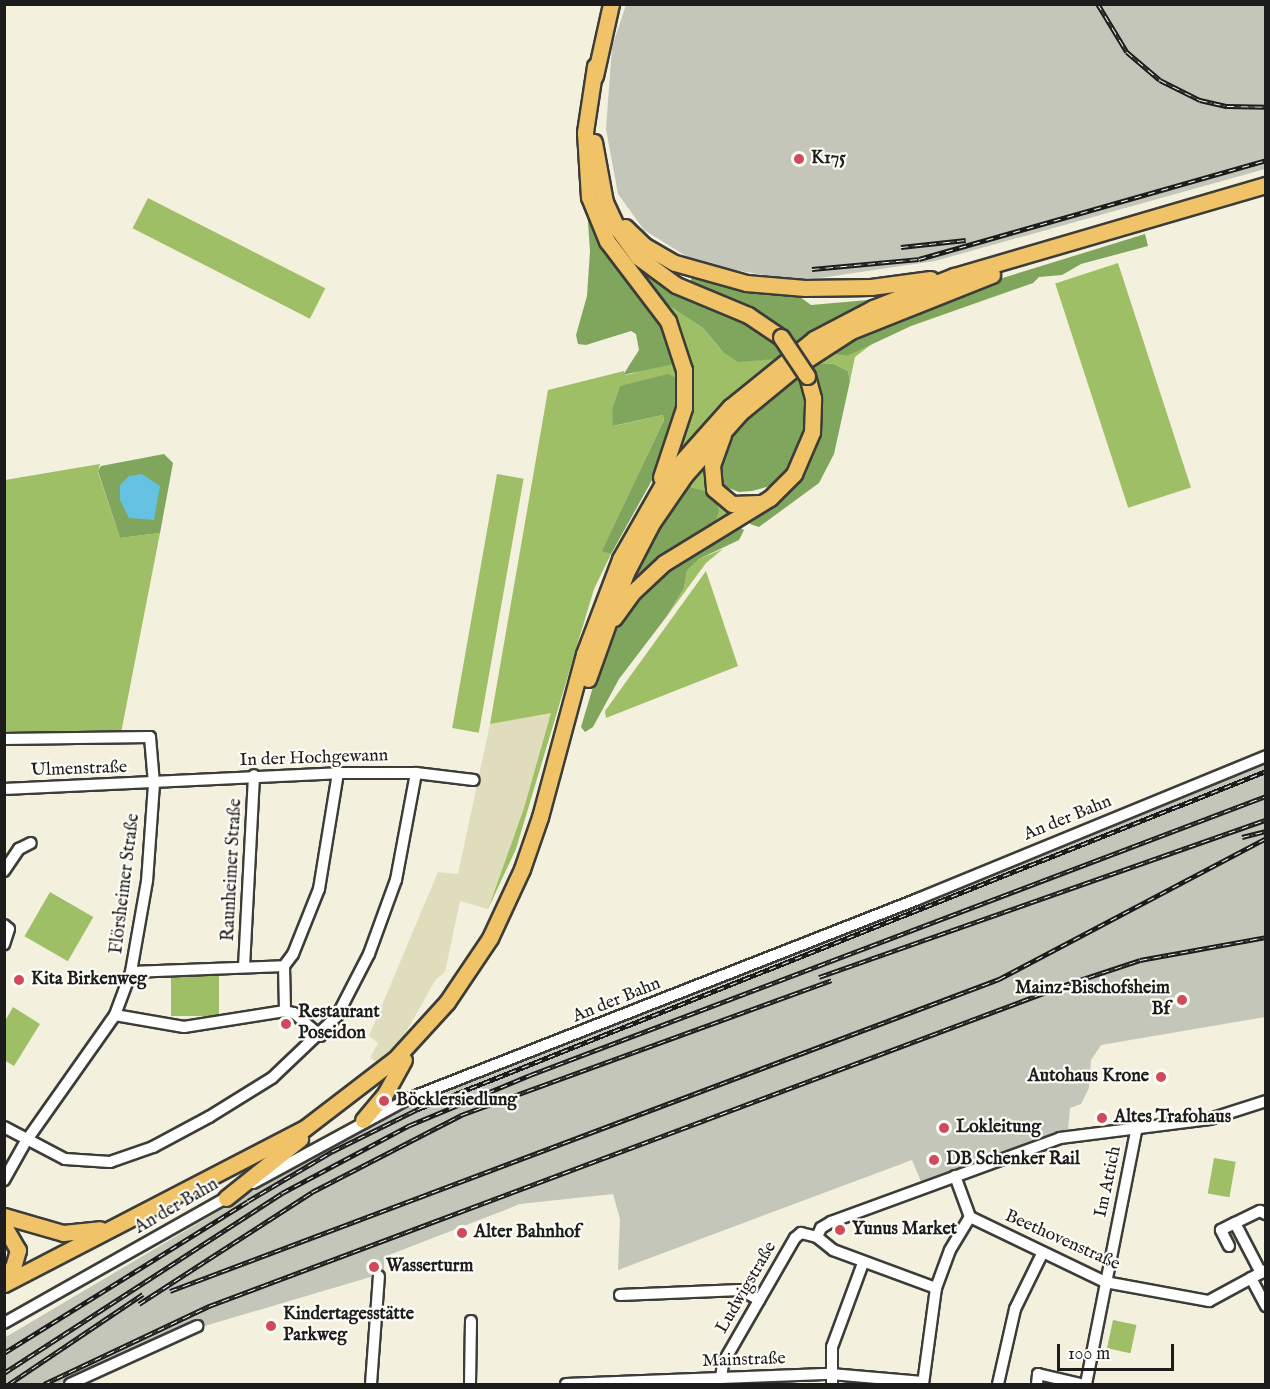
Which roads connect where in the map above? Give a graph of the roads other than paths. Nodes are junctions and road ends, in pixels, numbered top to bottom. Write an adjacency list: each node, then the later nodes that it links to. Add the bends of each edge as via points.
1 (611, 4): 2 (highway)
2 (596, 66): 4 (highway, via 594,142); 9 (highway, via 585,132 589,197 607,241 668,321 684,370 685,396 677,436)
3 (1266, 184): 6 (highway)
4 (601, 189): 6 (highway, via 621,221 645,246 675,263 714,276 805,288 871,287); 8 (highway, bridge, via 617,228 646,265 676,285 757,320 781,337 807,376 814,410 809,443 794,474)
5 (1266, 193): 7 (highway, via 998,273 881,317 797,366)
6 (954, 276): 9 (highway, via 873,308 789,357 702,435)
7 (726, 427): 8 (highway, via 712,465 714,489 726,501 739,506); 10 (highway, via 685,475 652,523 626,573)
8 (770, 498): 10 (highway, via 664,563 633,592)
9 (649, 505): 42 (highway, via 620,559 595,619 522,869 502,914 463,981 413,1041 349,1098 260,1154)
10 (601, 638): 29 (highway, via 548,819 510,915 462,995)
11 (4, 739): 17 (street, Flörsheimer Straße, via 150,737)
12 (1266, 756): 31 (street, An der Bahn)
13 (338, 773): 14 (street, In der Hochgewann); 15 (street, In der Hochgewann); 23 (street, via 319,890 293,954)
14 (416, 773): 16 (street, In der Hochgewann); 28 (street, via 388,901 350,992)
15 (254, 776): 17 (street, In der Hochgewann); 24 (street, Raunheimer Straße)
16 (474, 780)
17 (154, 784): 18 (street, Ulmenstraße); 25 (street, Flörsheimer Straße, via 147,881)
18 (4, 789)
19 (31, 843): 20 (street, via 18,849)
20 (4, 871)
21 (4, 926): 22 (street, via 9,929)
22 (4, 944)
23 (284, 966): 24 (street); 26 (street)
24 (244, 967): 25 (street)
25 (131, 972): 27 (street, Flörsheimer Straße)
26 (285, 1011): 27 (street, via 184,1027); 28 (street)
27 (114, 1016): 35 (street, Flörsheimer Straße)
28 (320, 1036): 35 (street, via 273,1078 209,1117 124,1159 80,1162)
29 (404, 1060): 31 (highway, via 385,1094); 34 (highway, via 369,1092)
30 (1266, 1101): 33 (street, via 1210,1119)
31 (363, 1120): 38 (street, An der Bahn)
32 (4, 1127): 35 (street)
33 (1137, 1128): 36 (street, via 1060,1138); 52 (street, Im Attich)
34 (300, 1139): 38 (highway); 55 (highway)
35 (26, 1141): 37 (street, Flörsheimer Straße)
36 (955, 1176): 41 (street); 45 (street, via 831,1222 821,1228)
37 (4, 1180)
38 (226, 1198): 60 (street, An der Bahn)
39 (1266, 1214): 43 (street, via 1260,1211)
40 (4, 1216): 42 (highway, via 77,1234)
41 (970, 1217): 47 (street, Beethovenstraße); 54 (street, via 950,1250)
42 (126, 1222): 53 (highway)
43 (1236, 1223): 46 (street, via 1221,1230); 49 (street)
44 (4, 1226): 51 (highway, via 18,1250 13,1267)
45 (817, 1237): 48 (street, via 825,1247); 57 (street, Ludwigstraße, via 801,1233 795,1238)
46 (1229, 1246)
47 (1042, 1254): 52 (street, Beethovenstraße); 71 (street, via 1015,1309)
48 (863, 1263): 54 (street); 63 (street, via 835,1337)
49 (1259, 1274): 52 (street, Beethovenstraße, via 1209,1300); 58 (street)
50 (379, 1276): 68 (street)
51 (4, 1278)
52 (1105, 1282): 74 (street, Im Attich)
53 (4, 1284)
54 (936, 1288): 66 (street)
55 (4, 1293)
56 (620, 1295): 57 (street, via 741,1290)
57 (759, 1300): 62 (street, Ludwigstraße, via 723,1363)
58 (1266, 1306)
59 (471, 1321): 69 (street)
60 (4, 1323)
61 (197, 1326): 67 (street)
62 (721, 1378): 64 (street, Mainstraße); 65 (street, Mainstraße)
63 (831, 1379): 64 (street, Mainstraße); 66 (street, Mainstraße)
64 (750, 1381)
65 (670, 1382): 70 (street, Mainstraße)
66 (923, 1383)
67 (70, 1384)
68 (371, 1384)
69 (471, 1384)
70 (569, 1384)
71 (998, 1384)
72 (1037, 1384): 73 (street, via 1038,1374)
73 (1080, 1384)
74 (1086, 1384)

